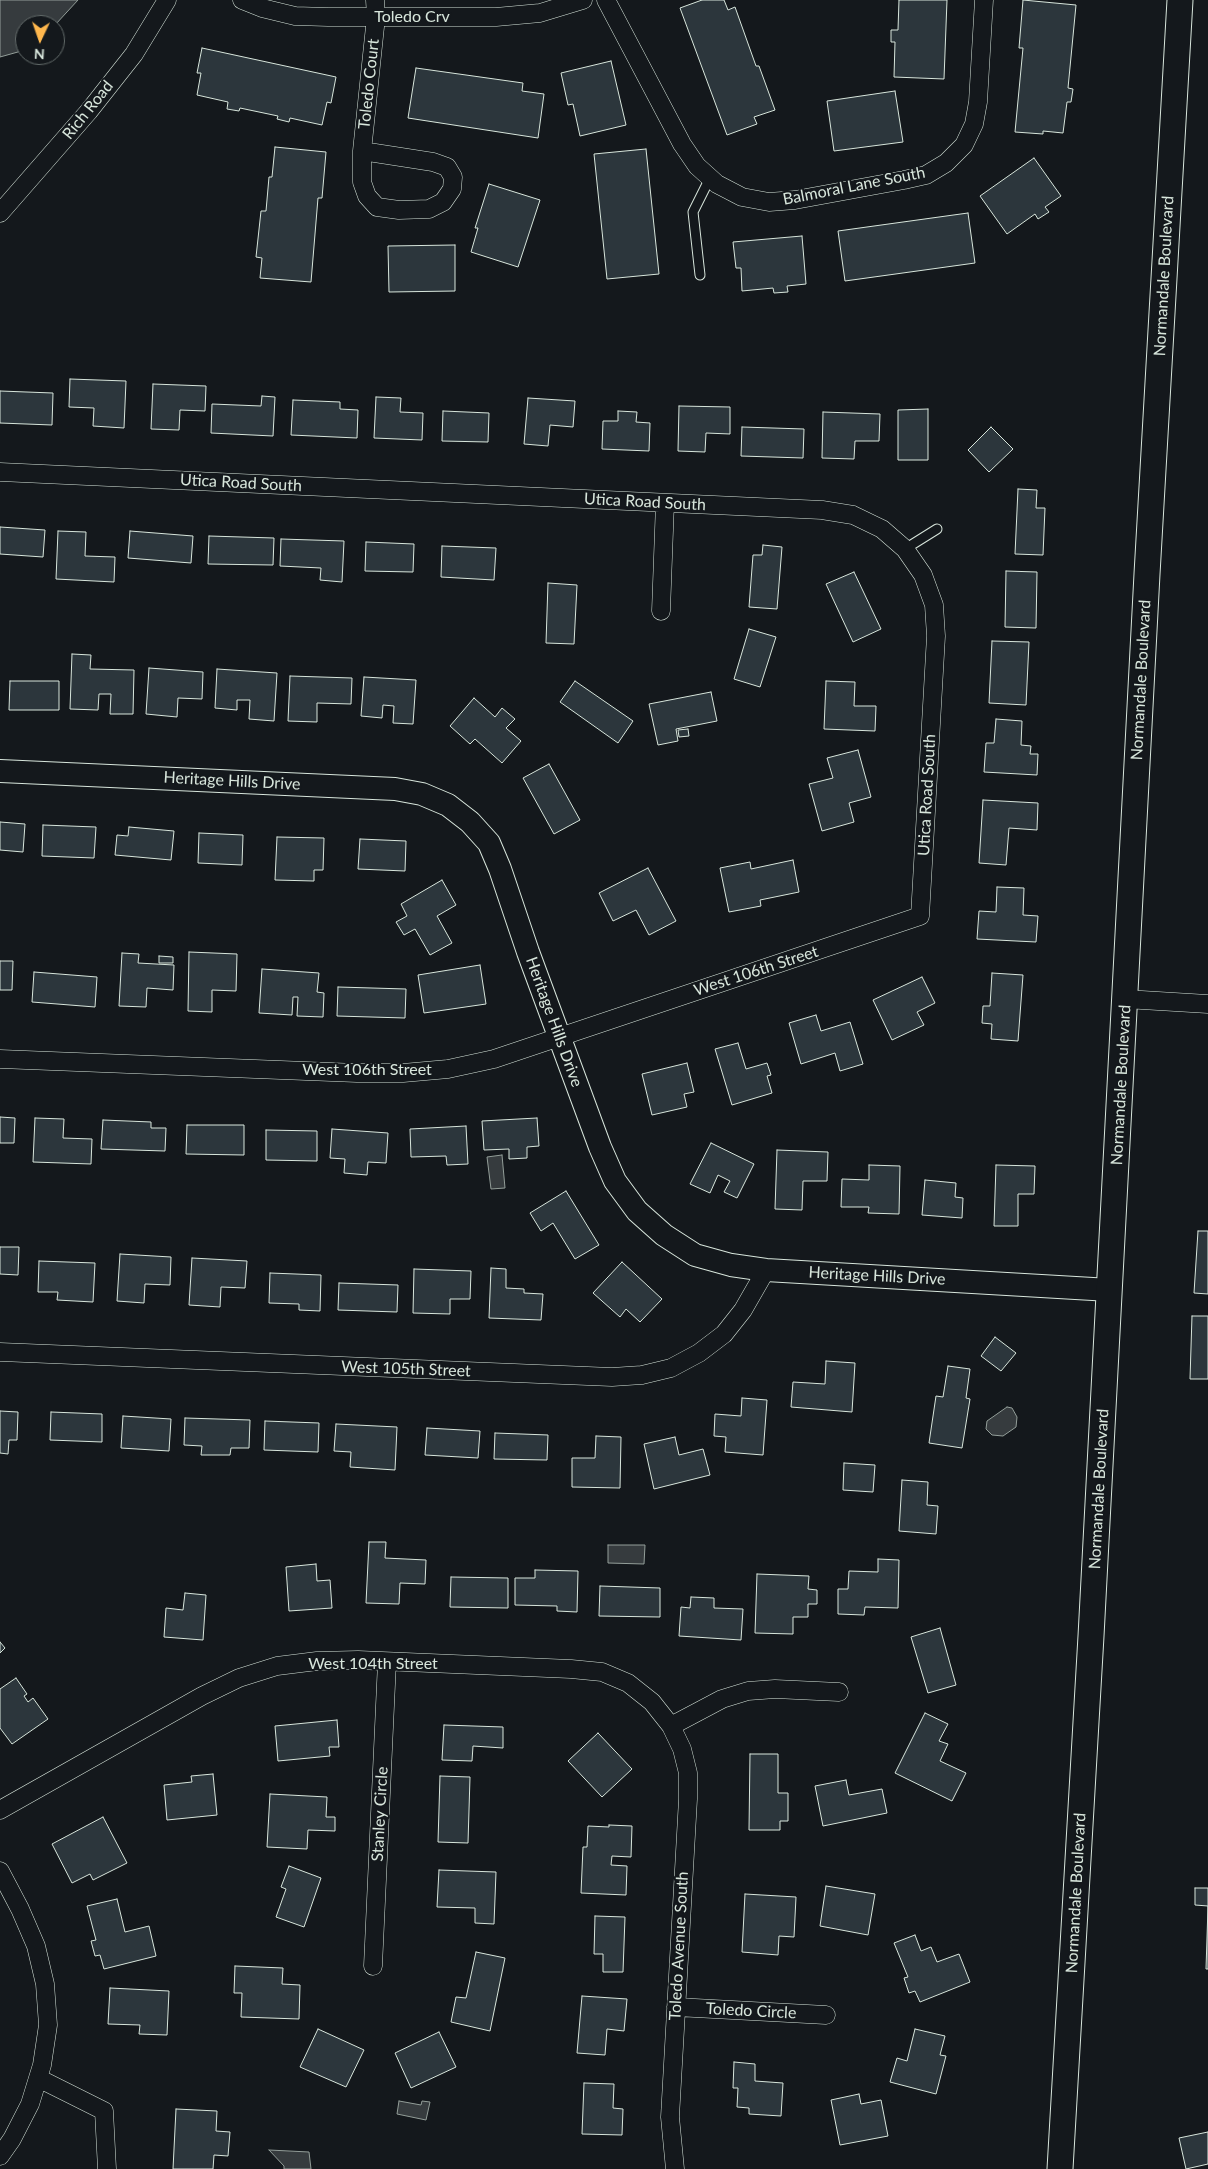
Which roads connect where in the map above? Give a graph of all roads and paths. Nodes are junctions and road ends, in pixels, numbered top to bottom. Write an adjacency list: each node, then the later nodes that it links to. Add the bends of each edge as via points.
1 (167, 0): 10 (street, Rich Road, via 134,54)
2 (242, 0): 7 (street, Toledo Crv, via 295,16)
3 (583, 0): 7 (street, Toledo Crv, via 540,13 496,17)
4 (606, 0): 9 (street, Balmoral Lane South, via 682,144)
5 (984, 0): 9 (street, Balmoral Lane South, via 974,124 964,145 946,163 926,174 796,200 769,202 742,197)
6 (1180, 0): 19 (main road, Normandale Boulevard)
7 (376, 9): 8 (street, Toledo Court)
8 (362, 151): 8 (street, Toledo Court, via 434,162 447,167 453,176 452,189 443,202 429,209 378,207 367,196 362,182)
9 (710, 178): 11 (lane, via 693,212)
10 (0, 213)
11 (700, 275)
12 (0, 472): 13 (street, Utica Road South)
13 (665, 503): 15 (street, Utica Road South, via 822,510 853,515 882,529); 16 (street)
14 (937, 529): 15 (lane)
15 (905, 549): 18 (street, Utica Road South, via 923,575 934,605 936,636)
16 (661, 611)
17 (0, 771): 21 (street, Heritage Hills Drive, via 395,789 422,794 448,805 489,843)
18 (920, 916): 21 (street, West 106th Street)
19 (1125, 999): 20 (street); 24 (main road, Normandale Boulevard)
20 (1208, 1004)
21 (559, 1036): 22 (street, West 106th Street, via 494,1059 448,1069 403,1073); 23 (street, Heritage Hills Drive, via 600,1148 615,1181 637,1211 664,1235 695,1254 731,1265)
22 (0, 1059)
23 (766, 1270): 24 (street, Heritage Hills Drive); 25 (street, West 105th Street, via 743,1310 724,1334 671,1368 642,1375 612,1378)
24 (1110, 1290): 38 (main road, Normandale Boulevard)
25 (0, 1352)
26 (387, 1662): 28 (street, West 104th Street, via 602,1672 628,1683 652,1702); 29 (street, West 104th Street, via 317,1661 277,1666 239,1678); 31 (street, Stanley Circle)
27 (839, 1692): 28 (street, via 748,1691 722,1699)
28 (670, 1726): 32 (street, Toledo Avenue South, via 682,1749 688,1774)
29 (0, 1810)
30 (0, 1871): 34 (street, via 36,1946 45,1984 48,2025)
31 (372, 1966)
32 (676, 2008): 33 (street, Toledo Circle); 37 (street, Toledo Avenue South, via 670,2117)
33 (826, 2015)
34 (38, 2078): 35 (street, via 30,2104); 36 (street, via 104,2111)
35 (0, 2156)
36 (107, 2169)
37 (675, 2169)
38 (1060, 2169)

